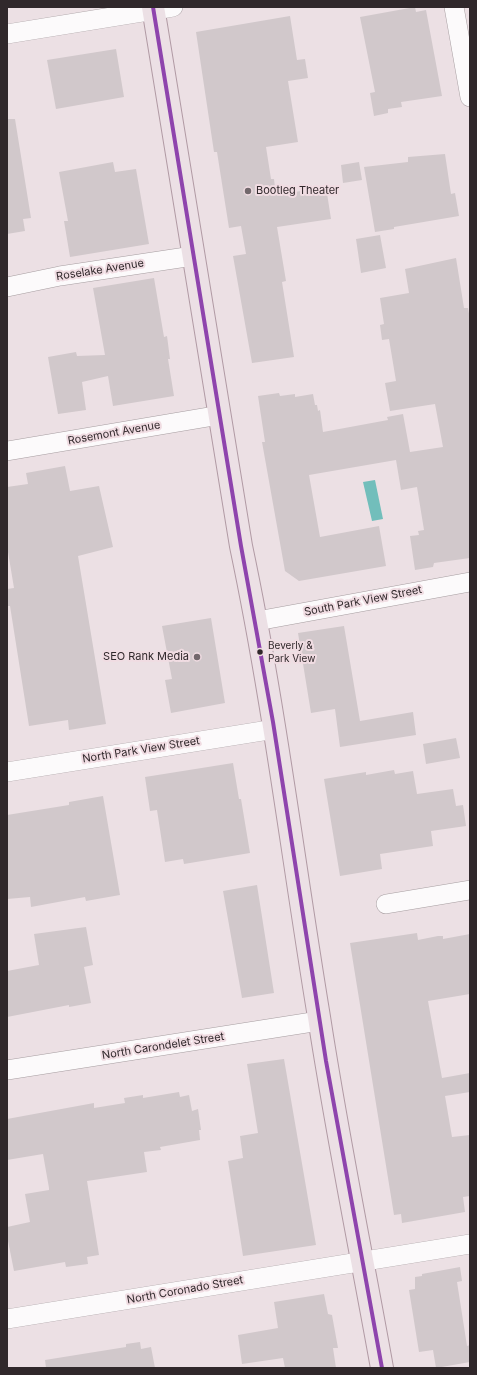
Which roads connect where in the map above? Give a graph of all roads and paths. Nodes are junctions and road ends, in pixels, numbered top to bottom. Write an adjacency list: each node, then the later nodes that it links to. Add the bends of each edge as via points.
1 (454, 7): 4 (street)
2 (160, 8): 3 (street); 5 (main road)
3 (7, 34)
4 (470, 97)
5 (193, 256): 6 (street, Roselake Avenue, via 60,276); 7 (main road)
6 (7, 287)
7 (220, 415): 8 (street, Rosemont Avenue); 10 (main road, via 241,546)
8 (7, 451)
9 (470, 582): 10 (street, South Park View Street)
10 (257, 621): 11 (main road)
11 (275, 729): 12 (street, North Park View Street); 15 (main road)
12 (7, 772)
13 (470, 890): 14 (street)
14 (386, 904)
15 (319, 1021): 16 (street, North Carondelet Street); 18 (main road)
16 (7, 1070)
17 (470, 1244): 18 (street, North Coronado Street)
18 (363, 1261): 19 (street, North Coronado Street); 20 (main road)
19 (7, 1319)
20 (382, 1368)

